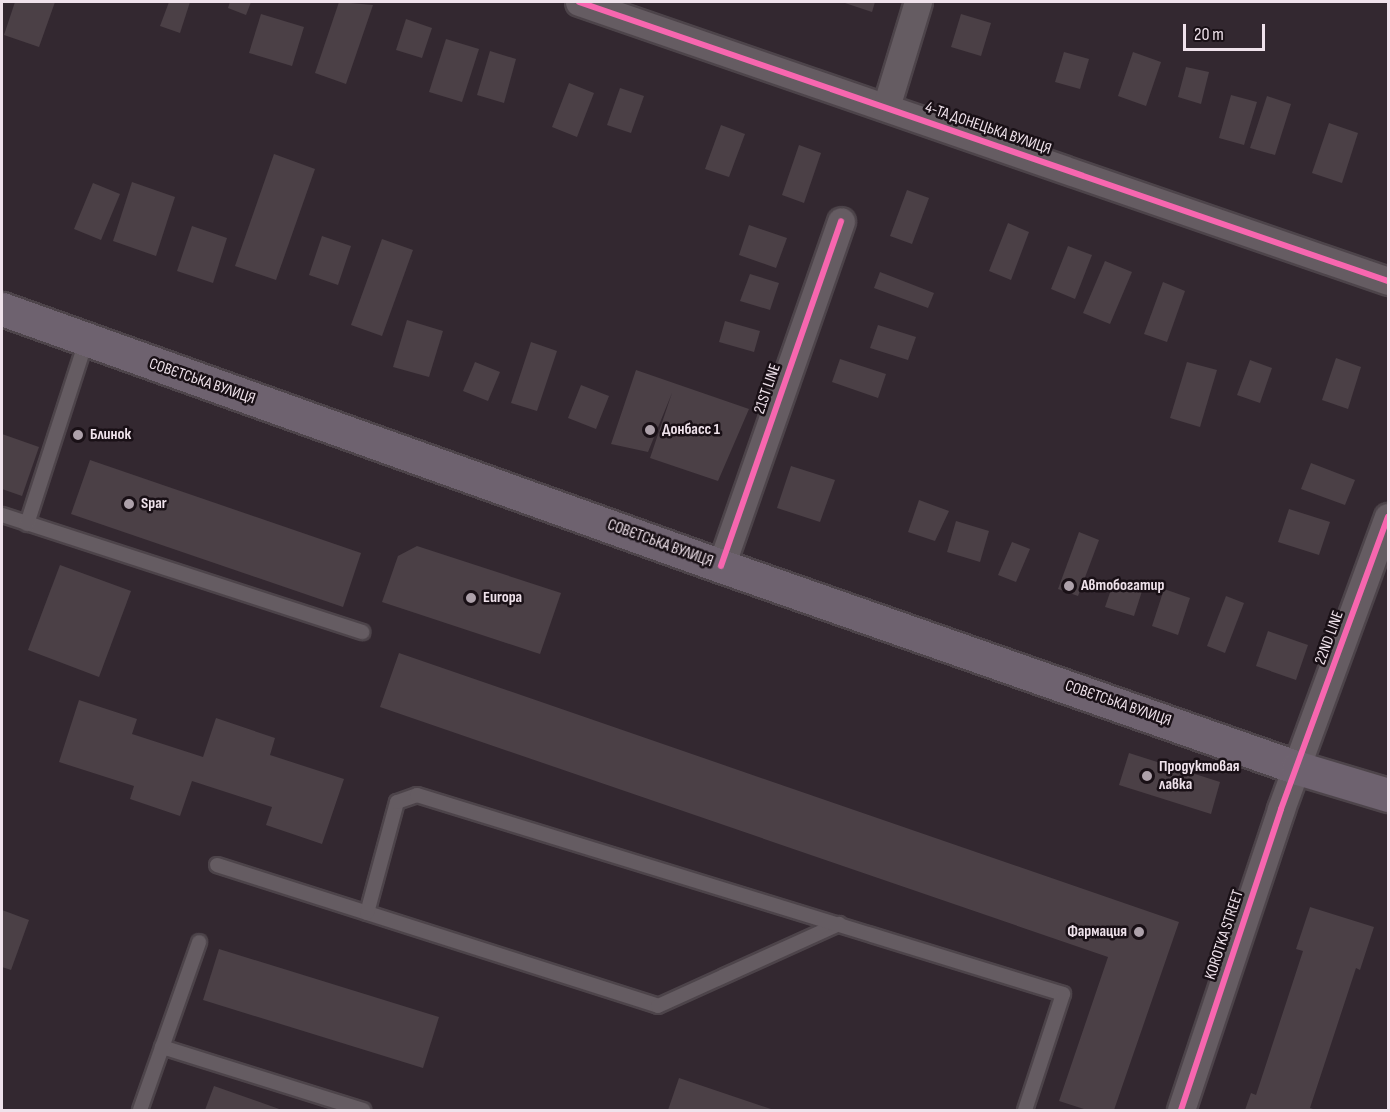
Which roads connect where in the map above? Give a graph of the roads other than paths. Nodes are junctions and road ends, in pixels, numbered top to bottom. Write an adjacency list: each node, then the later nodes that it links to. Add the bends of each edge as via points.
1 (579, 2): 3 (street, 4-ТА ДОНЕЦЬКА ВУЛИЦЯ)
2 (918, 2): 3 (street)
3 (886, 107): 5 (street, 4-ТА ДОНЕЦЬКА ВУЛИЦЯ)
4 (841, 221): 11 (street, 21ST LINE)
5 (1389, 281)
6 (2, 309): 7 (main road, СОВЄТСЬКА ВУЛИЦЯ)
7 (86, 341): 10 (lane); 11 (main road, СОВЄТСЬКА ВУЛИЦЯ)
8 (2, 516): 10 (lane)
9 (1389, 517): 13 (street, 22ND LINE)
10 (27, 524): 12 (lane)
11 (721, 566): 13 (main road, СОВЄТСЬКА ВУЛИЦЯ)
12 (363, 632)
13 (1298, 768): 14 (main road, СОВЄТСЬКА ВУЛИЦЯ); 23 (street, KOROTKA STREET)
14 (1389, 795)
15 (217, 865): 16 (lane)
16 (367, 913): 17 (lane, via 658,1006); 17 (lane, via 397,802 417,795)
17 (839, 924): 22 (lane, via 1063,994)
18 (199, 942): 19 (lane)
19 (162, 1047): 20 (lane); 21 (lane)
20 (140, 1110)
21 (363, 1110)
22 (1024, 1110)
23 (1181, 1110)

